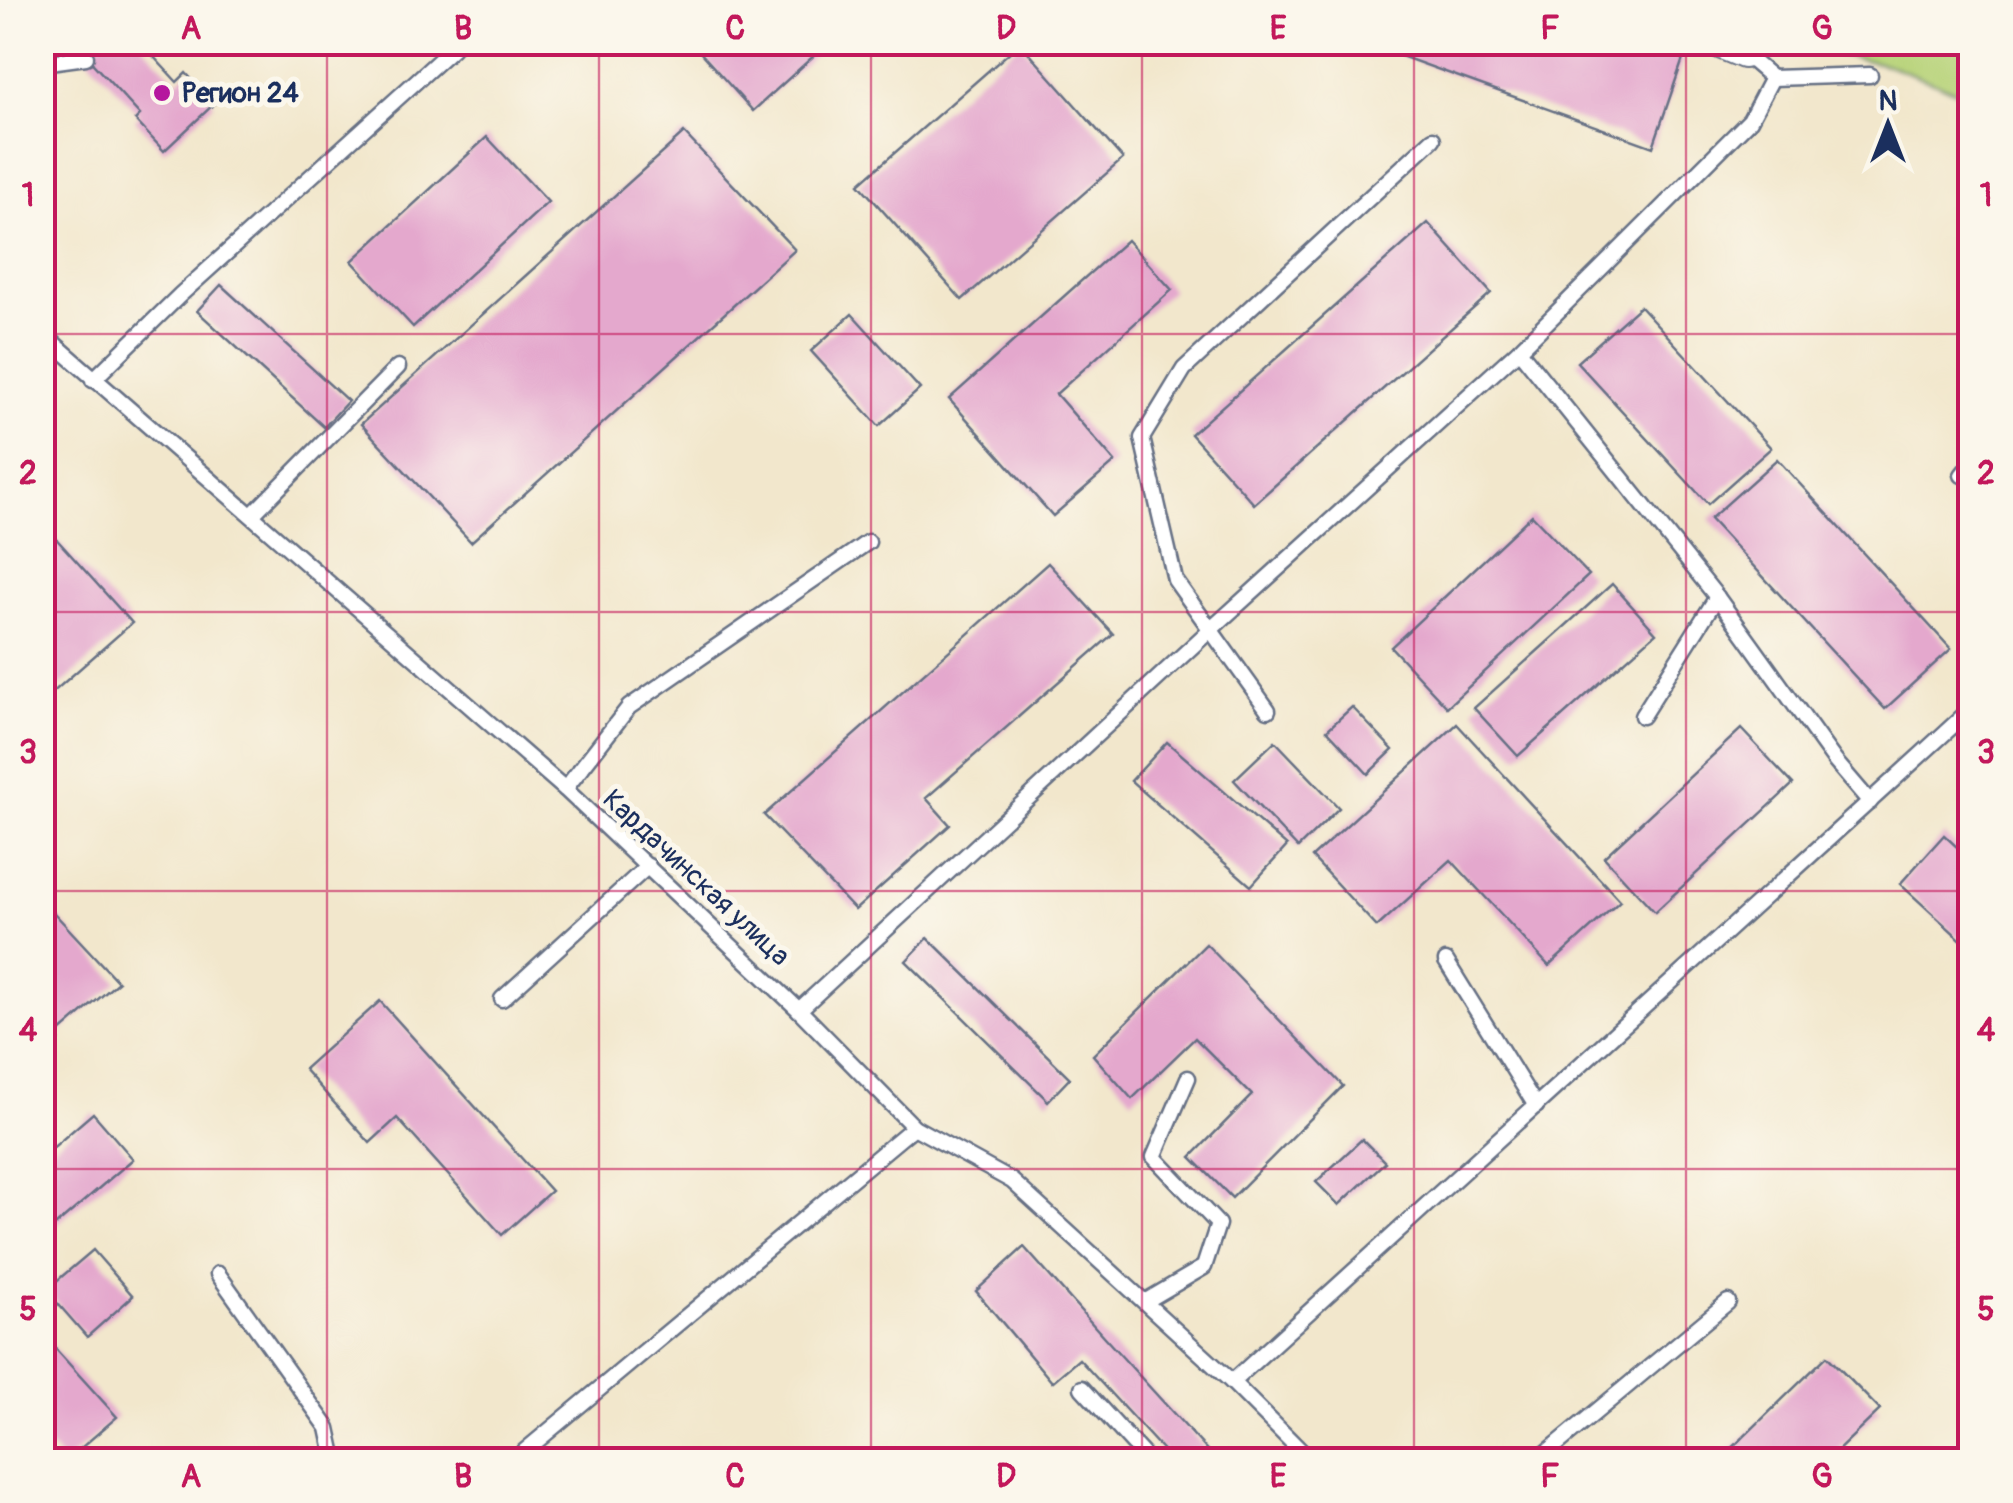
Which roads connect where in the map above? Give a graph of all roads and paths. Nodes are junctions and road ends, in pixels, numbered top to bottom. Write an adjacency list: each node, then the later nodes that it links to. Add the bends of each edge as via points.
1 (1715, 42): 3 (street)
2 (452, 48): 12 (lane)
3 (1744, 54): 7 (lane)
4 (86, 57): 5 (lane)
5 (42, 64)
6 (1870, 75): 7 (lane)
7 (1772, 78): 10 (lane, via 1750,120)
8 (1433, 138): 16 (lane, via 1184,368 1142,438 1175,580)
9 (42, 333): 12 (lane, Кардачинская улица)
10 (1519, 350): 15 (lane); 16 (lane)
11 (398, 367): 13 (lane)
12 (93, 380): 13 (lane, Кардачинская улица)
13 (252, 515): 20 (lane, Кардачинская улица)
14 (868, 542): 20 (lane, via 629,707)
15 (1717, 598): 19 (lane); 21 (lane)
16 (1209, 630): 17 (lane); 25 (lane)
17 (1268, 710)
18 (1970, 710): 21 (lane)
19 (1642, 716)
20 (565, 789): 22 (lane, Кардачинская улица)
21 (1870, 802): 27 (lane)
22 (648, 866): 24 (lane); 25 (lane, Кардачинская улица)
23 (1446, 960): 27 (lane)
24 (502, 999)
25 (799, 1010): 28 (lane, Кардачинская улица)
26 (1188, 1078): 30 (lane, via 1154,1157 1218,1224 1204,1266)
27 (1536, 1106): 32 (lane)
28 (914, 1127): 30 (lane, Кардачинская улица, via 1012,1181); 35 (lane)
29 (218, 1274): 34 (lane, via 328,1428)
30 (1146, 1301): 32 (lane, Кардачинская улица)
31 (1728, 1302): 38 (lane)
32 (1232, 1382): 37 (lane, Кардачинская улица)
33 (1082, 1388): 36 (lane)
34 (335, 1460)
35 (514, 1460)
36 (1148, 1460)
37 (1310, 1460)
38 (1538, 1460)

